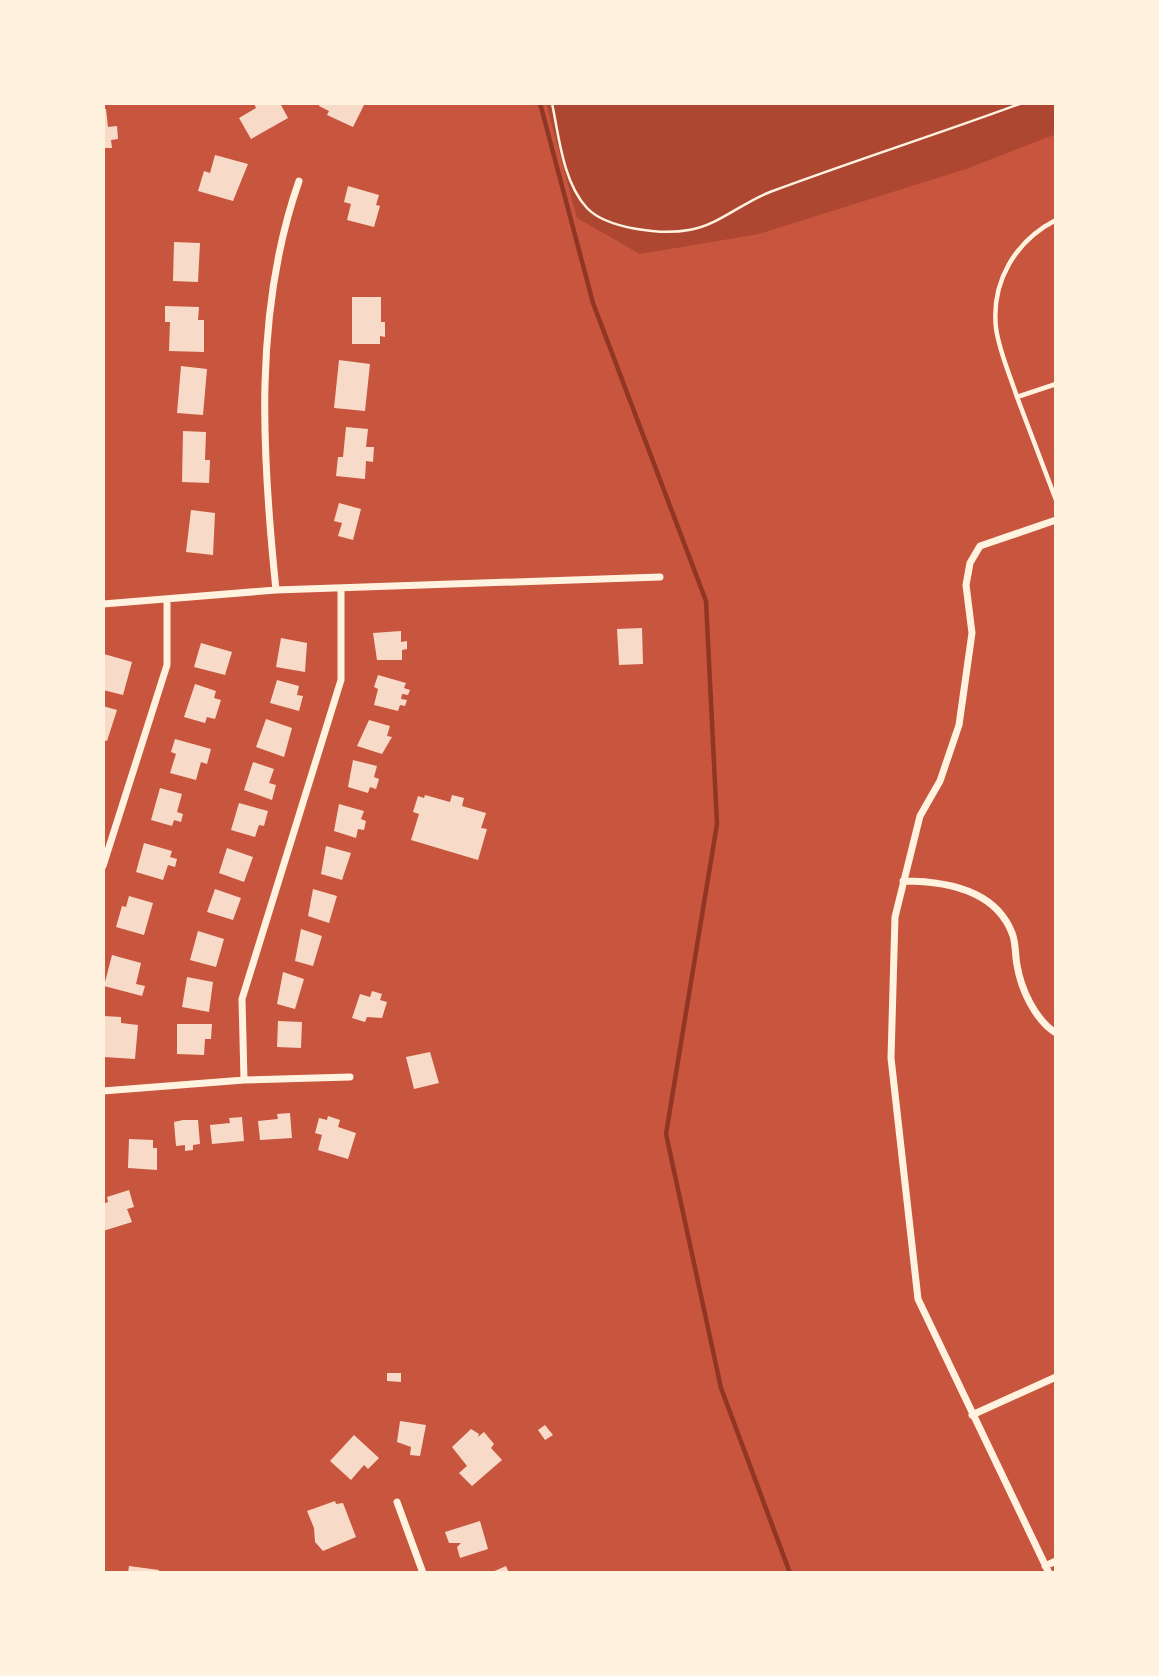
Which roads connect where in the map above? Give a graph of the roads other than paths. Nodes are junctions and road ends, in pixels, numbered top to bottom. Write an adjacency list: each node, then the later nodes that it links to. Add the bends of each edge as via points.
1 (299, 181): 9 (street, via 280,240 267,334 264,421)
2 (1056, 219): 4 (lane, via 1027,239 1011,258 1000,284 996,330)
3 (1056, 384): 4 (lane)
4 (1017, 397): 5 (lane)
5 (1056, 500)
6 (1056, 520): 13 (street, via 980,546 970,563 966,585 972,633 959,725 940,780 920,816)
7 (660, 577): 8 (street)
8 (341, 588): 9 (street); 16 (street, via 341,680 242,999)
9 (276, 590): 10 (street)
10 (167, 599): 11 (street); 12 (street, via 167,665)
11 (103, 604)
12 (103, 866)
13 (903, 881): 14 (street, via 962,887 993,906 1012,933 1017,969 1030,1003); 19 (street, via 895,917 891,1058 918,1299)
14 (1056, 1033)
15 (350, 1077): 16 (street)
16 (244, 1080): 17 (street)
17 (103, 1091)
18 (1056, 1377): 19 (street)
19 (972, 1415): 22 (street)
20 (397, 1502): 23 (street)
21 (1056, 1561): 22 (street)
22 (1047, 1569)
23 (423, 1573)

